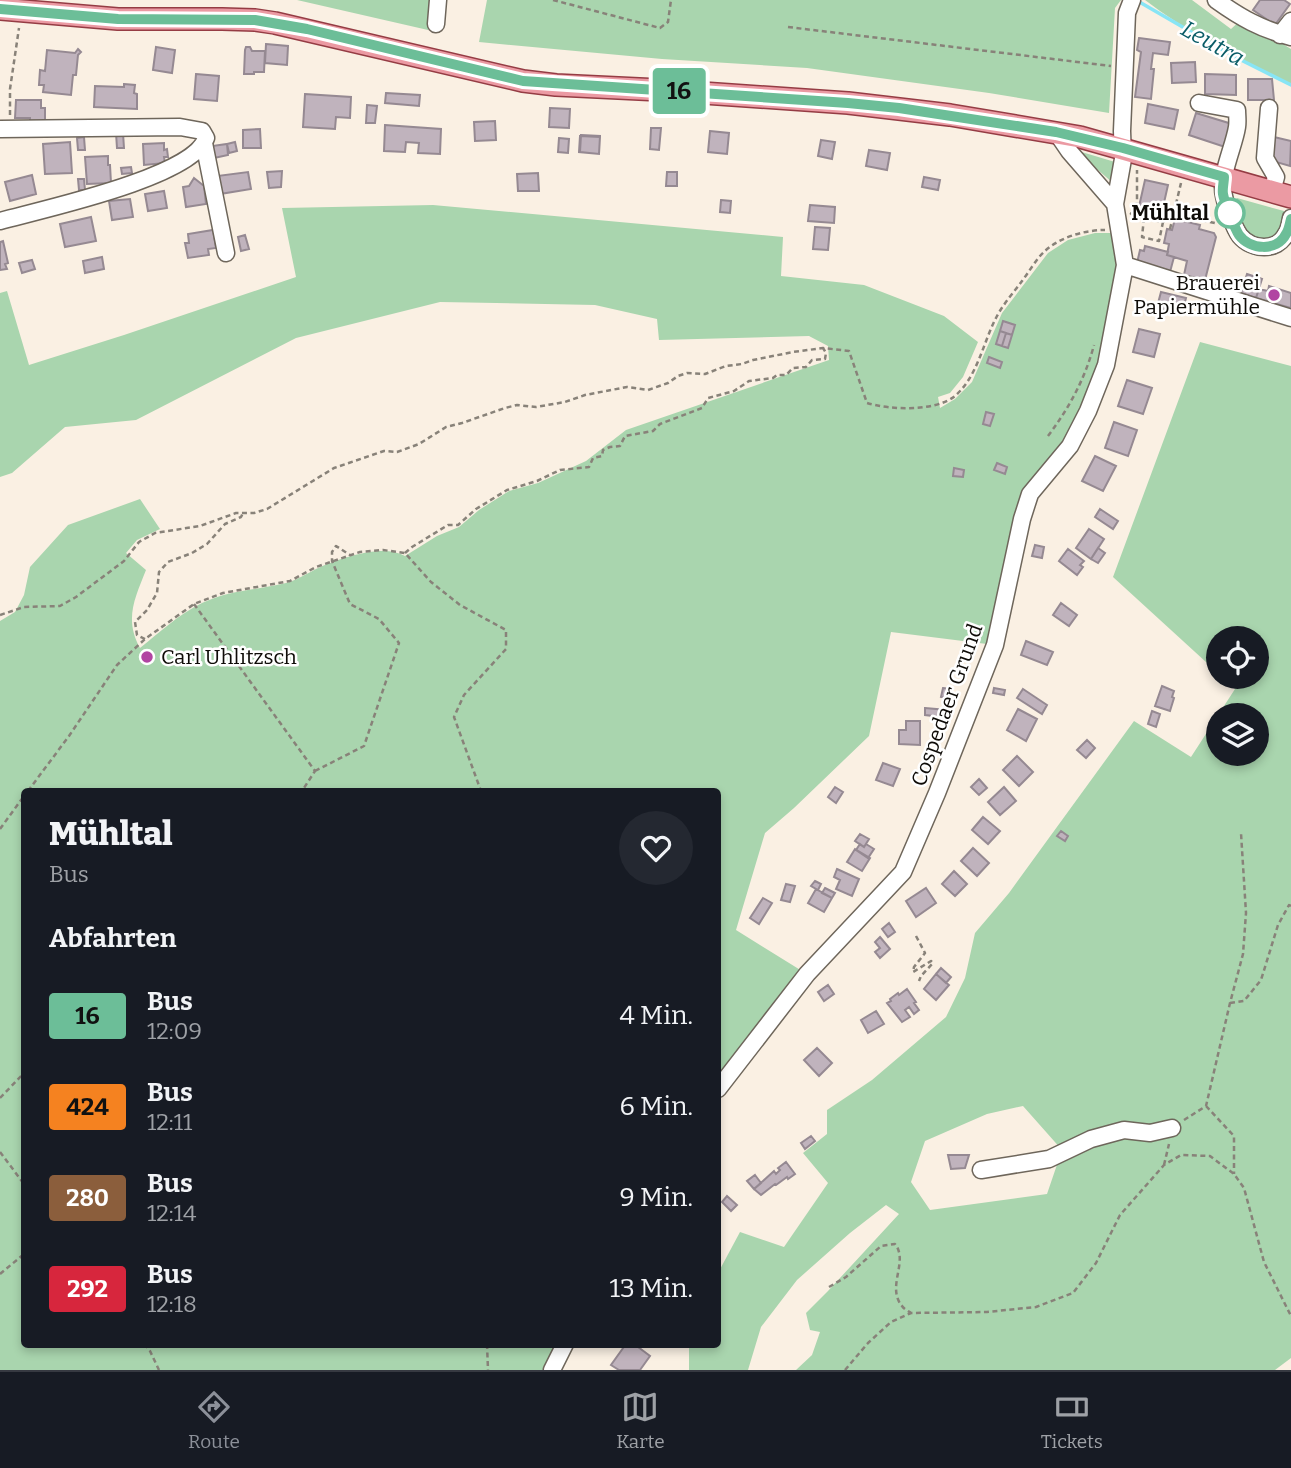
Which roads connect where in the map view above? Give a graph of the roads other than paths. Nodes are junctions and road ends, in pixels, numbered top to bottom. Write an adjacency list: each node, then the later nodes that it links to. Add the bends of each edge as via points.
1 (438, 0): 6 (street)
2 (1216, 0): 7 (street, via 1242,19)
3 (1130, 6): 13 (street)
4 (11, 10): 11 (main road, via 118,19 255,20 523,81 848,103)
5 (1291, 20): 7 (street)
6 (436, 24)
7 (1280, 34)
8 (1199, 103): 14 (street, via 1237,110 1237,126)
9 (1269, 108): 15 (street, via 1265,158)
10 (5, 129): 12 (street, via 180,127)
11 (1056, 132): 13 (main road); 16 (street)
12 (201, 136): 18 (street, via 187,159 149,179); 19 (street)
13 (1123, 148): 14 (main road); 16 (street, Cospedaer Grund)
14 (1215, 175): 15 (main road); 17 (street, via 1238,234 1253,245 1280,242)
15 (1282, 194)
16 (1115, 204): 20 (street, Cospedaer Grund)
17 (1291, 218)
18 (0, 220)
19 (226, 253)
20 (1125, 265): 21 (street); 22 (street, Cospedaer Grund, via 1106,365 1069,446 1030,494 995,645 903,872 807,974)
21 (1291, 318)
22 (721, 1085)
23 (1172, 1128): 24 (street, via 1150,1133 1124,1130 1091,1139 1049,1159)
24 (981, 1170)
25 (563, 1348): 26 (street)
26 (552, 1370)

